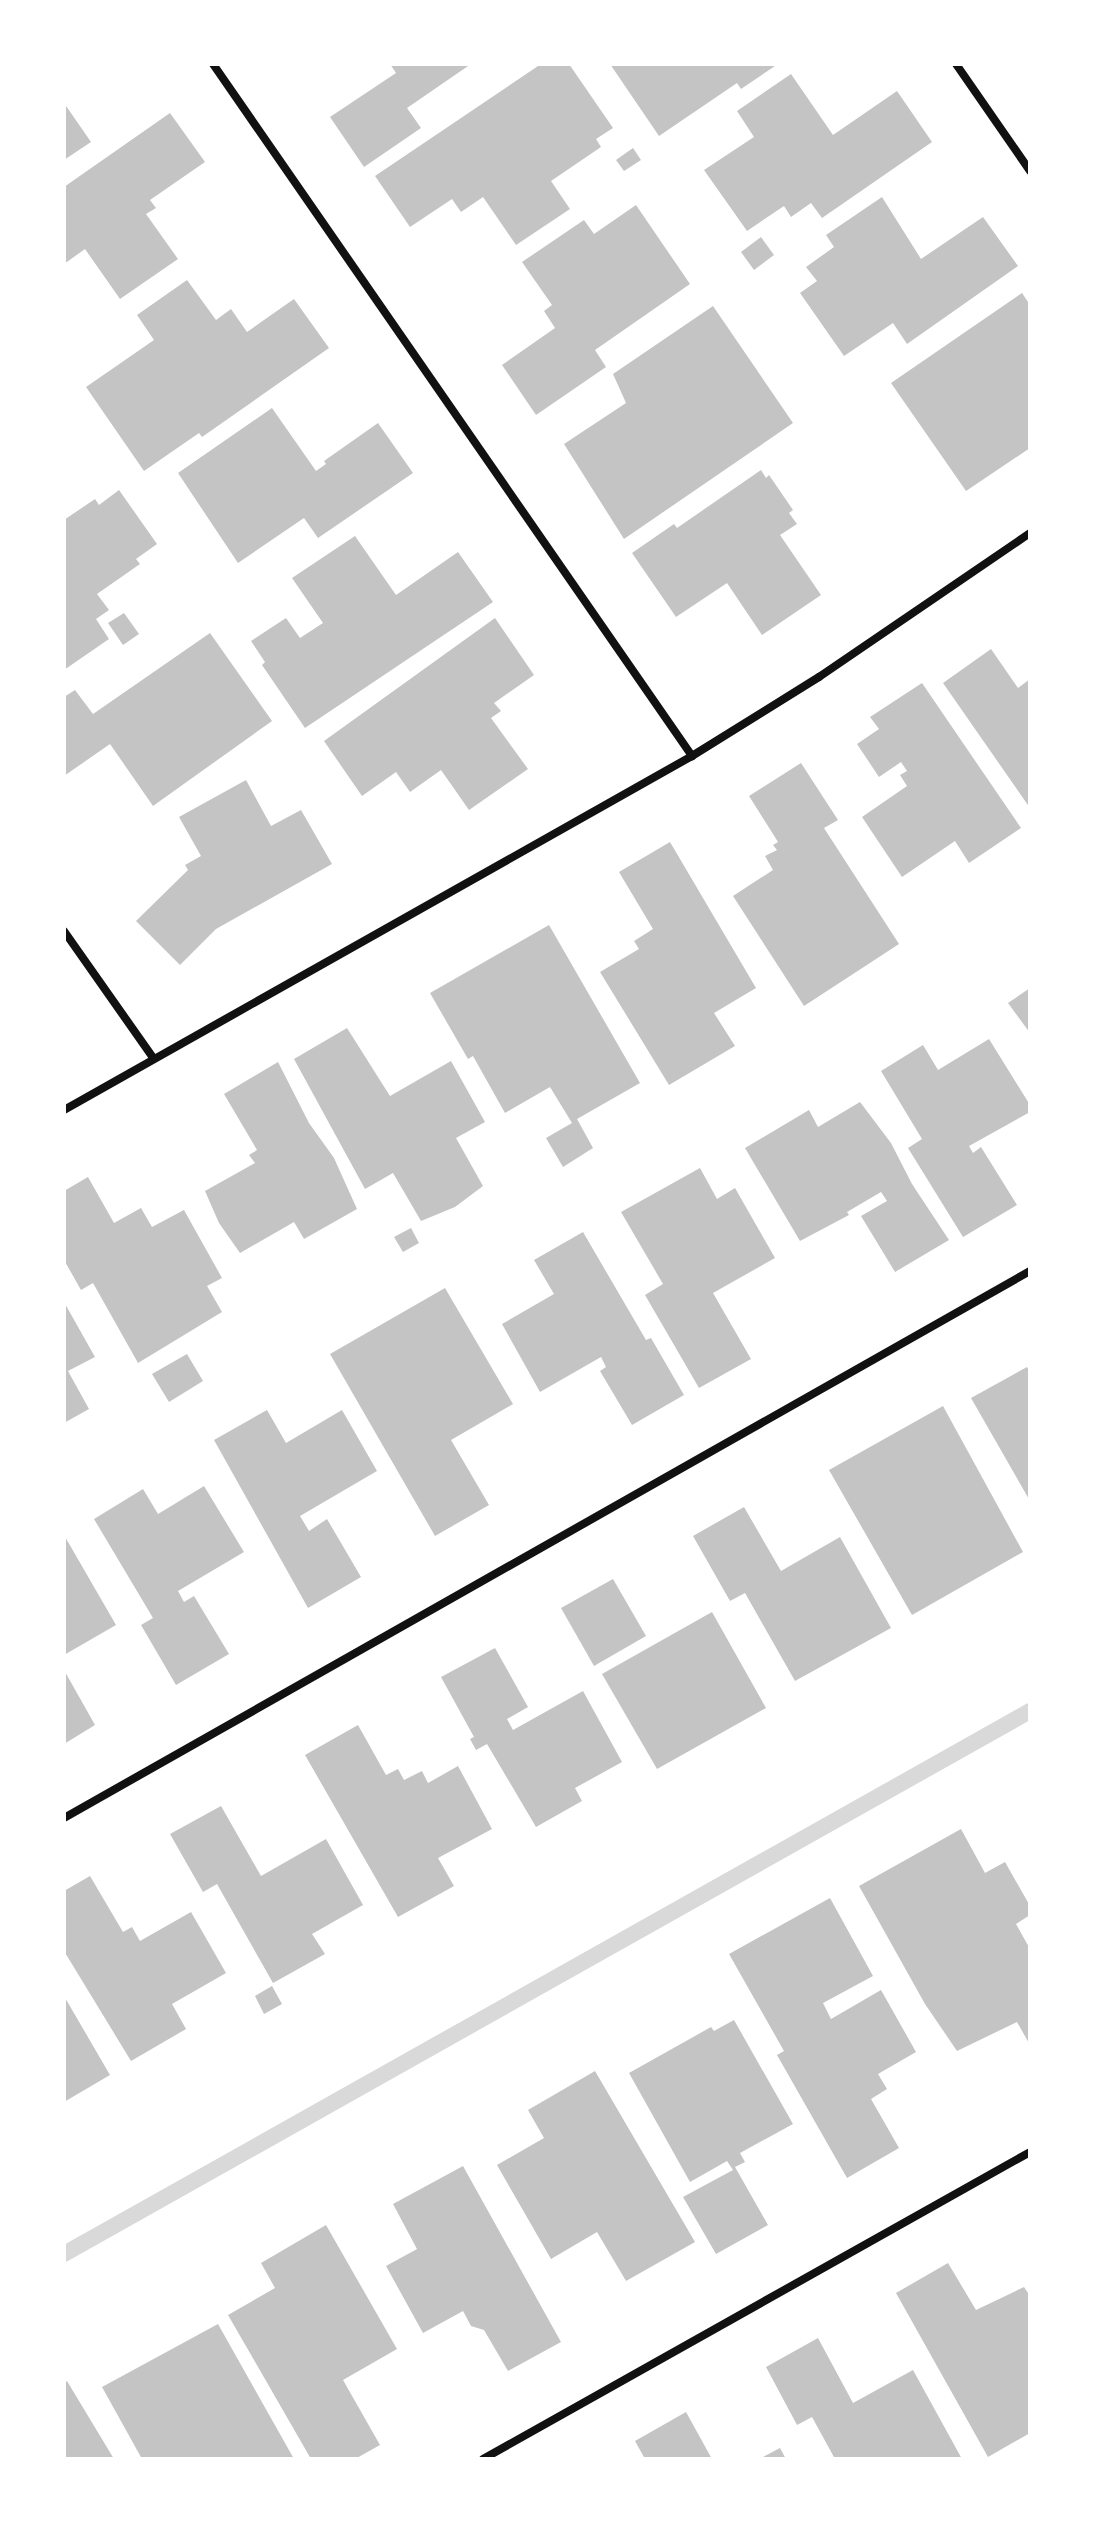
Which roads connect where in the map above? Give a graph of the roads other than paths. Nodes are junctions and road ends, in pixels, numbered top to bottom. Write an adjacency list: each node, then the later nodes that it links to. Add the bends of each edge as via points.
1 (213, 64): 5 (street)
2 (956, 64): 3 (street)
3 (1030, 171)
4 (1030, 533): 5 (street)
5 (692, 756): 7 (street)
6 (64, 931): 7 (street)
7 (154, 1059): 8 (street)
8 (64, 1110)
9 (1030, 1271): 10 (street)
10 (64, 1818)
11 (1030, 2152): 12 (street)
12 (483, 2459)

